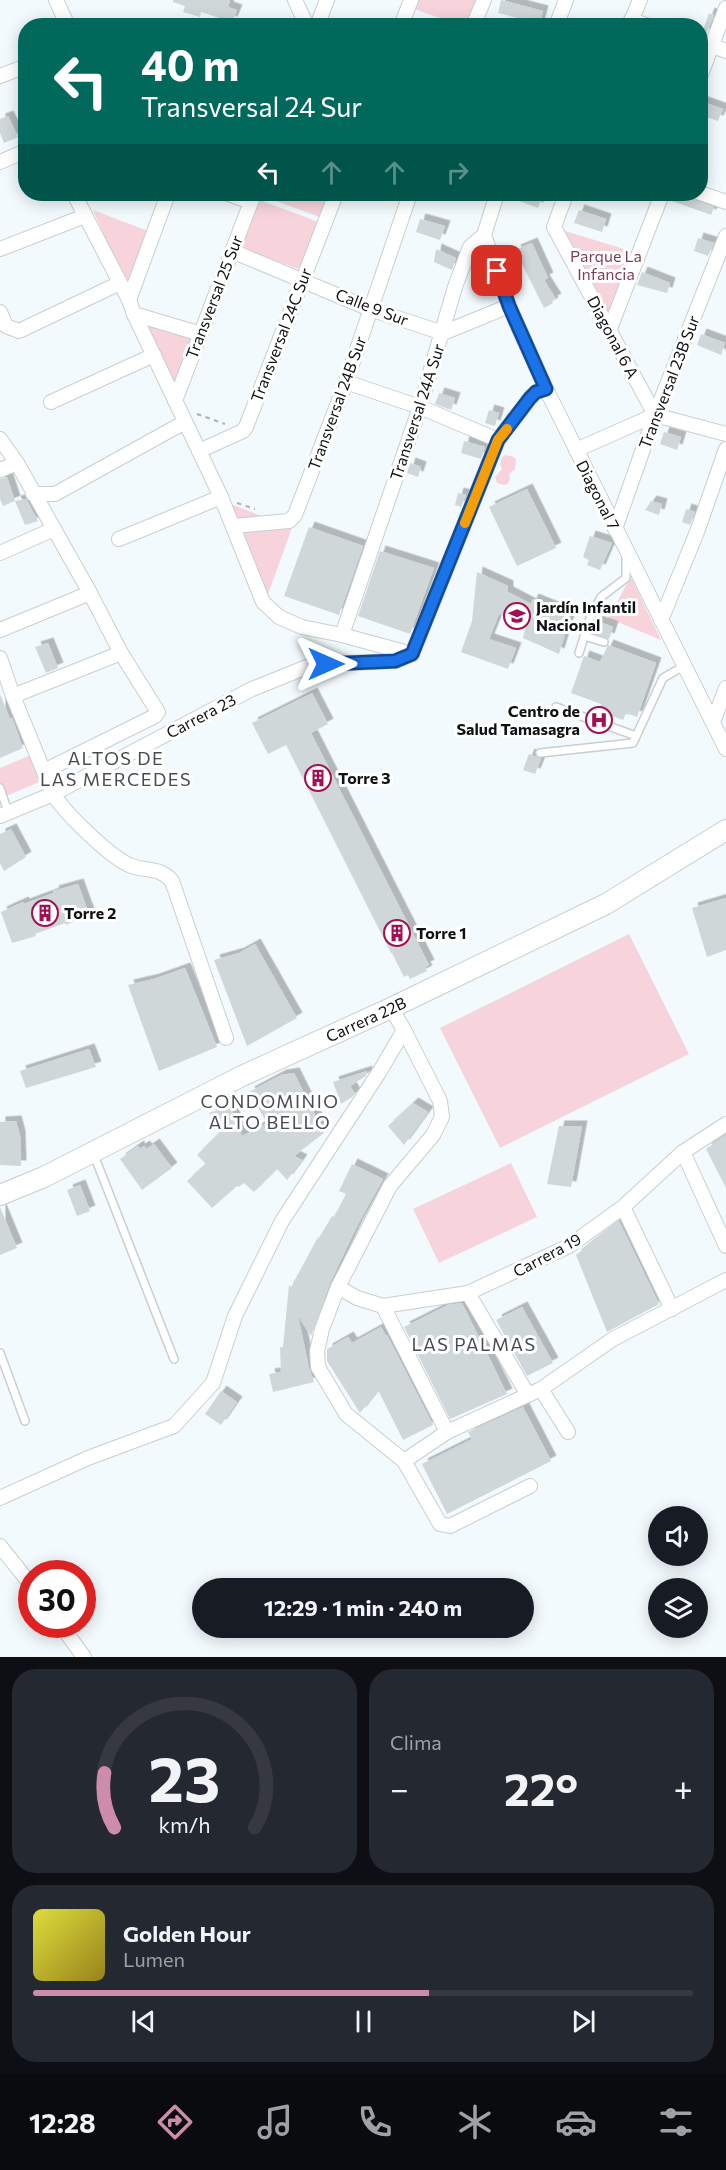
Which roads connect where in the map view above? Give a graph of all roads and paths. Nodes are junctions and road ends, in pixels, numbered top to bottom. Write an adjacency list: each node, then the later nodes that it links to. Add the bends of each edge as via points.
1 (56, 0): 9 (street)
2 (295, 0): 10 (street)
3 (327, 0): 11 (street)
4 (484, 0): 13 (street)
5 (566, 0): 14 (street)
6 (640, 0): 15 (street)
7 (406, 1): 12 (street)
8 (726, 8): 16 (street)
9 (64, 18)
10 (305, 18)
11 (314, 18)
12 (403, 18)
13 (476, 18)
14 (559, 18)
15 (632, 18)
16 (708, 40)
17 (708, 45): 18 (street)
18 (726, 51)
19 (18, 69): 20 (street)
20 (0, 76)
21 (18, 154): 22 (street)
22 (0, 162)
23 (708, 196): 32 (street)
24 (78, 201): 33 (street)
25 (165, 201): 40 (street)
26 (251, 201): 37 (street, Transversal 25 Sur)
27 (333, 201): 38 (street, Transversal 24C Sur)
28 (408, 201): 42 (street, Transversal 24B Sur)
29 (495, 201): 34 (street, Transversal 24A Sur)
30 (563, 201): 45 (street, Diagonal 6 A, via 554,227)
31 (659, 201): 45 (street)
32 (726, 202)
33 (86, 216): 36 (street); 39 (street)
34 (484, 235): 41 (street, Diagonal 7); 46 (street, Transversal 24A Sur, via 470,247)
35 (726, 236): 54 (street, Transversal 23B Sur)
36 (0, 249)
37 (232, 251): 38 (street, Calle 9 Sur); 47 (street, Transversal 25 Sur)
38 (303, 279): 42 (street, Calle 9 Sur); 56 (street, Transversal 24C Sur)
39 (120, 283): 40 (street); 43 (street, via 19,331 6,326)
40 (129, 300): 44 (street)
41 (509, 306): 46 (street); 50 (street, Diagonal 7)
42 (370, 309): 46 (street, Calle 9 Sur); 49 (street, Transversal 24B Sur)
43 (0, 312)
44 (134, 314): 47 (street); 48 (street)
45 (609, 331): 54 (street, Diagonal 6 A)
46 (443, 333): 53 (street, Transversal 24A Sur)
47 (201, 334): 52 (street, Transversal 25 Sur)
48 (154, 355): 51 (street); 52 (street)
49 (346, 382): 53 (street); 67 (street, Transversal 24B Sur, via 293,518)
50 (546, 389): 59 (street, via 530,398); 61 (street, Diagonal 7)
51 (51, 402)
52 (176, 404): 55 (street); 56 (path)
53 (420, 407): 59 (street); 76 (street, Transversal 24A Sur)
54 (655, 415): 57 (street); 61 (street); 68 (street, Transversal 23B Sur)
55 (185, 422): 62 (street); 65 (street, via 55,494)
56 (243, 431): 62 (street)
57 (726, 434)
58 (0, 439): 63 (street)
59 (498, 440): 81 (street)
60 (726, 449): 74 (street)
61 (576, 450): 68 (street, Diagonal 7)
62 (199, 451): 66 (street)
63 (16, 463): 64 (street); 65 (street)
64 (0, 470)
65 (33, 494): 69 (street)
66 (220, 497): 67 (street); 70 (street)
67 (232, 526): 76 (street, via 263,602 279,617 302,627)
68 (615, 529): 71 (street, Diagonal 7)
69 (54, 530): 72 (street); 73 (street)
70 (119, 539)
71 (621, 542): 74 (street, Diagonal 7); 77 (lane, via 627,562 626,578 601,597)
72 (0, 553)
73 (90, 592): 75 (street); 80 (street)
74 (661, 620): 83 (street, Diagonal 7)
75 (0, 630)
76 (342, 634): 81 (street)
77 (584, 636): 78 (lane); 79 (lane)
78 (604, 642)
79 (579, 652)
80 (121, 653): 85 (street); 91 (street, via 158,712)
81 (412, 654): 93 (street, Carrera 23, via 395,661 307,667 252,689)
82 (0, 658): 85 (street)
83 (684, 666): 87 (street, Diagonal 7); 88 (lane, via 663,678)
84 (726, 688): 87 (street)
85 (13, 696): 91 (street)
86 (556, 707): 88 (lane)
87 (713, 722): 89 (street, Diagonal 7)
88 (636, 736): 90 (lane, via 633,742)
89 (726, 749)
90 (540, 753)
91 (44, 771): 93 (street)
92 (0, 788): 94 (lane)
93 (53, 794): 94 (street, Carrera 23); 98 (street, via 61,807 114,856 130,865 166,874 172,881)
94 (4, 814)
95 (726, 830): 96 (street, Carrera 22B, via 606,904)
96 (391, 1008): 97 (street); 101 (street, Carrera 22B, via 242,1076)
97 (404, 1030): 106 (street, via 440,1101 442,1117 433,1135 390,1186); 118 (street, via 282,1221 235,1316 213,1383 174,1426 88,1458)
98 (226, 1038)
99 (726, 1124): 100 (street, Carrera 19)
100 (683, 1152): 103 (street, Carrera 19); 104 (street)
101 (93, 1153): 102 (street, Carrera 22B); 111 (lane)
102 (0, 1196)
103 (623, 1207): 107 (street, Carrera 19, via 570,1246); 109 (street)
104 (726, 1246)
105 (726, 1280): 109 (street)
106 (338, 1287): 108 (street, Carrera 19); 116 (street, via 322,1329 318,1367 346,1414)
107 (468, 1293): 108 (street, Carrera 19); 112 (street)
108 (383, 1306): 114 (street)
109 (672, 1309): 112 (street, via 613,1339)
110 (0, 1353): 113 (lane)
111 (174, 1359)
112 (534, 1392): 114 (street); 115 (street)
113 (25, 1421)
114 (447, 1432): 116 (street)
115 (568, 1432)
116 (404, 1461): 117 (street, via 440,1524 445,1526)
117 (530, 1486)
118 (0, 1498)
119 (0, 1546): 120 (street)
120 (18, 1568)
121 (70, 1638): 122 (street)
122 (84, 1657)

